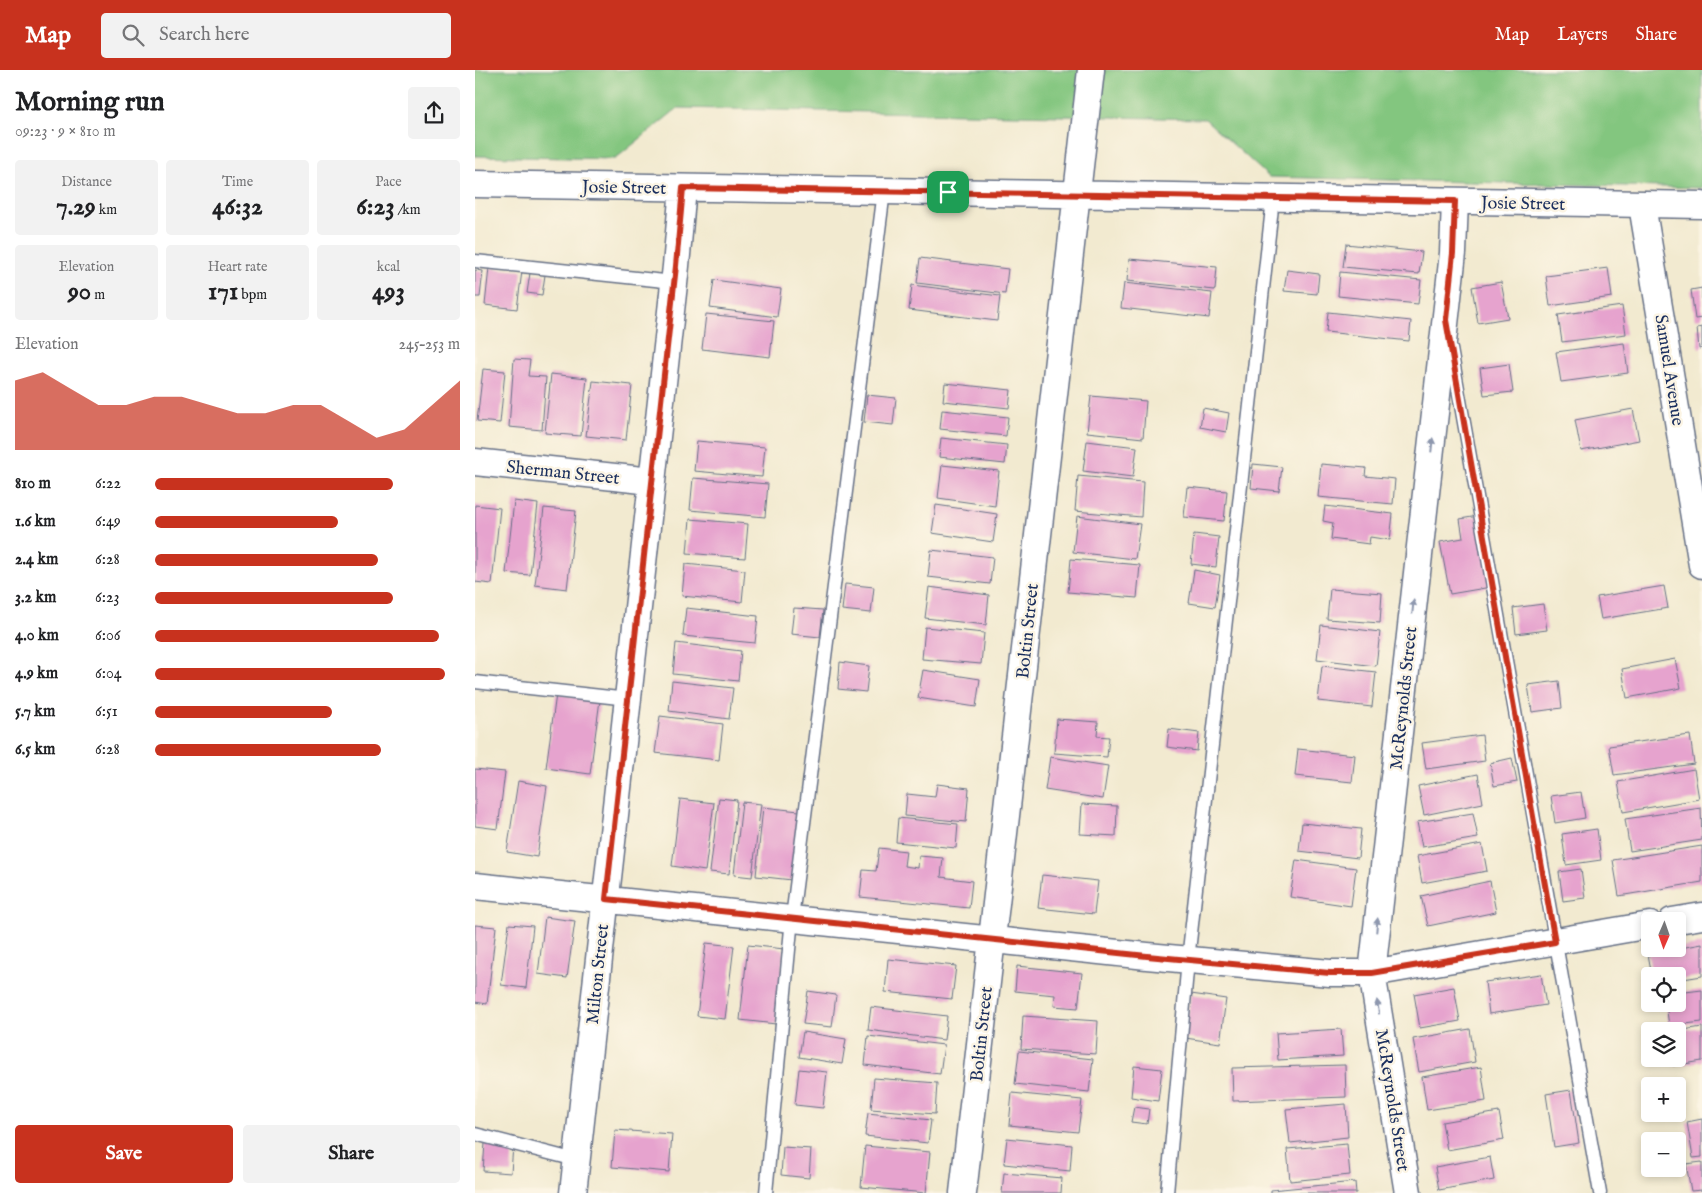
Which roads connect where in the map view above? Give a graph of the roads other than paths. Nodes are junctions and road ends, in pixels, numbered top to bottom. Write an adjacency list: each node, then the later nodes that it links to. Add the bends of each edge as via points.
1 (1091, 70): 5 (street, Boltin Street)
2 (475, 184): 3 (street, Josie Street)
3 (683, 188): 4 (street, Josie Street); 11 (street, Milton Street)
4 (884, 191): 5 (street, Josie Street); 21 (lane)
5 (1076, 194): 6 (street, Josie Street); 24 (street, Boltin Street)
6 (1273, 199): 7 (street, Josie Street); 26 (lane)
7 (1455, 201): 8 (street, Josie Street); 12 (street, McReynolds Street)
8 (1642, 205): 9 (street, Josie Street); 15 (street, Samuel Avenue)
9 (1702, 205)
10 (475, 262): 11 (lane)
11 (675, 282): 14 (street, Milton Street)
12 (1446, 320): 25 (lane); 27 (street, McReynolds Street, one-way to 12)
13 (475, 462): 14 (street, Sherman Street)
14 (652, 481): 17 (street, Milton Street)
15 (1702, 565)
16 (475, 682): 17 (lane)
17 (628, 699): 19 (street, Milton Street)
18 (475, 886): 19 (street)
19 (606, 899): 21 (street); 29 (street, Milton Street)
20 (1702, 916): 22 (street)
21 (792, 918): 24 (street); 31 (lane)
22 (1686, 919)
23 (1641, 927): 25 (street)
24 (992, 939): 26 (street); 32 (street, Boltin Street)
25 (1555, 942): 27 (street); 35 (lane)
26 (1188, 960): 27 (street, via 1330,973); 33 (lane)
27 (1372, 973): 34 (street, McReynolds Street, one-way to 27)
28 (475, 1134): 29 (lane)
29 (577, 1160): 30 (street, Milton Street)
30 (573, 1193)
31 (765, 1193)
32 (963, 1193)
33 (1167, 1193)
34 (1408, 1193)
35 (1600, 1193)

